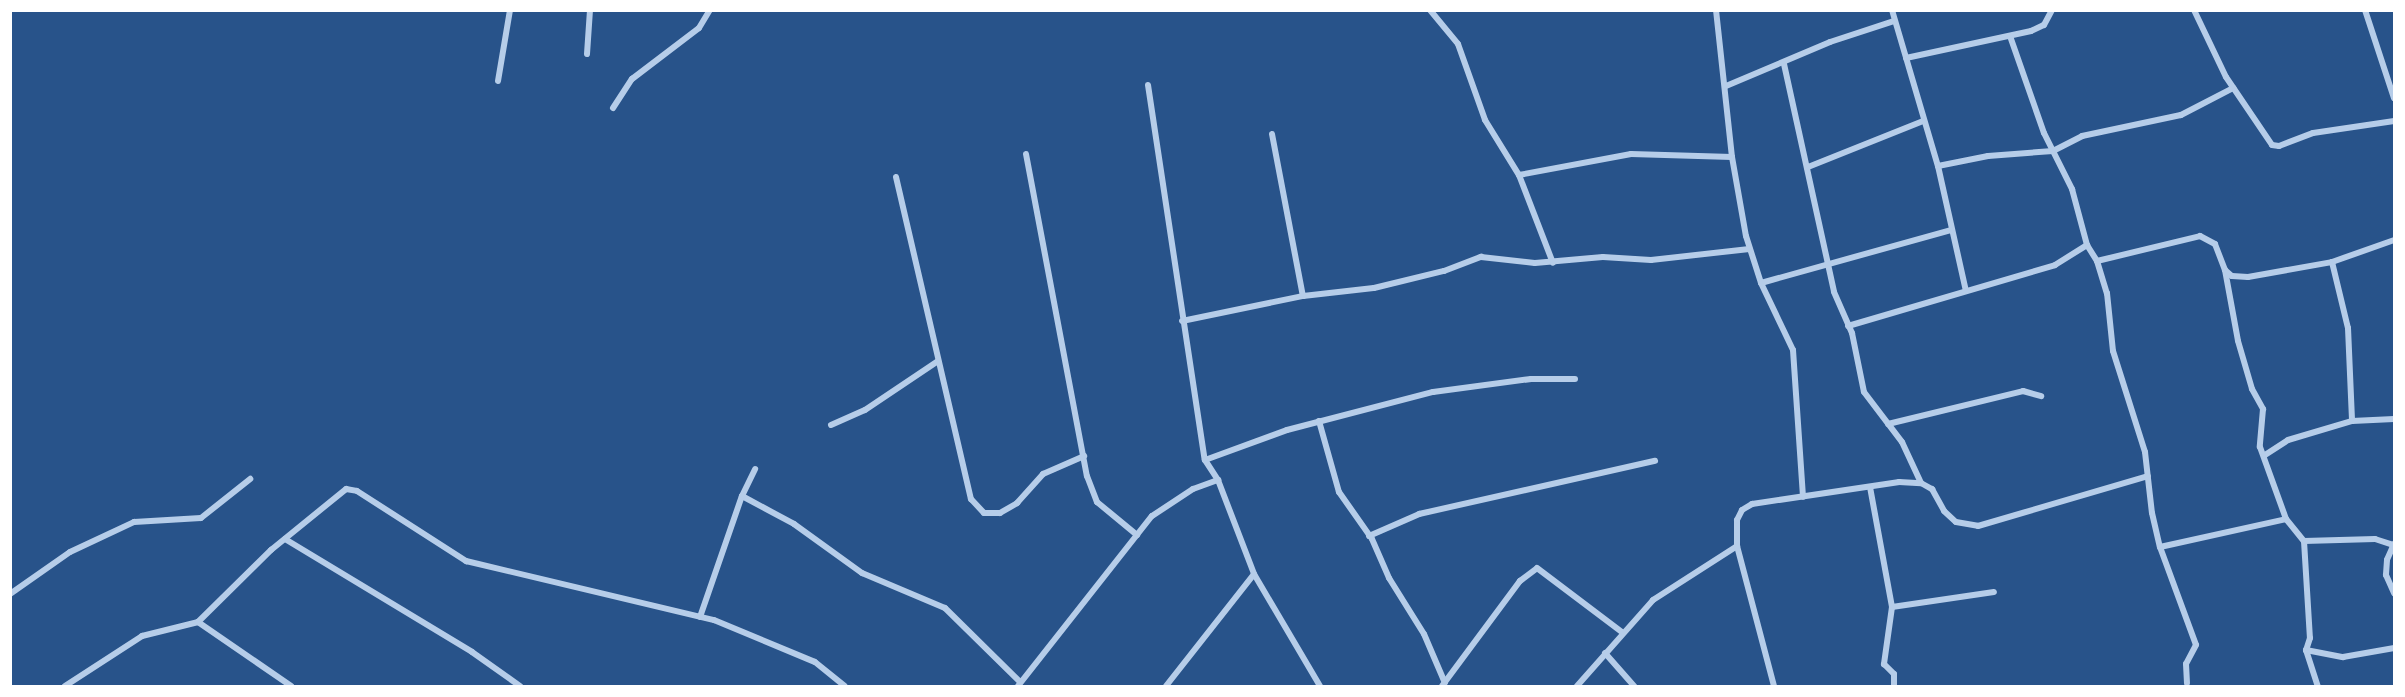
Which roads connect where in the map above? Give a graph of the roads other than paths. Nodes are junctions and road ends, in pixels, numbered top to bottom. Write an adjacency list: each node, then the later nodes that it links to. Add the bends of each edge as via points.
1 (510, 10): 15 (street)
2 (590, 10): 12 (street)
3 (710, 10): 20 (street, via 699,28 632,79)
4 (1430, 10): 29 (street, via 1458,44 1485,120)
5 (1716, 10): 17 (street)
6 (1892, 10): 10 (street)
7 (2052, 10): 11 (street, via 2044,25)
8 (2194, 10): 18 (street)
9 (2365, 10): 19 (street)
10 (1894, 21): 13 (street); 14 (street, via 1830,42)
11 (2010, 36): 13 (street); 24 (street)
12 (587, 54)
13 (1906, 58): 21 (street)
14 (1784, 64): 17 (street); 28 (street)
15 (498, 81)
16 (1148, 85): 43 (street)
17 (1726, 86): 26 (street)
18 (2233, 88): 22 (street, via 2263,135 2279,146 2313,133); 24 (street, via 2181,115 2082,136)
19 (2394, 98)
20 (613, 108)
21 (1923, 121): 27 (street); 28 (street)
22 (2394, 121)
23 (1272, 134): 42 (street)
24 (2053, 152): 27 (street, via 1988,156); 33 (street, via 2072,189)
25 (1026, 154): 54 (street)
26 (1732, 157): 29 (street, via 1631,154); 34 (street)
27 (1938, 166): 31 (street)
28 (1808, 167): 38 (street)
29 (1519, 176): 37 (street)
30 (896, 177): 45 (street)
31 (1951, 230): 38 (street); 41 (street)
32 (2394, 240): 36 (street)
33 (2087, 245): 35 (street); 41 (street, via 2055,265)
34 (1749, 249): 37 (street, via 1651,260 1603,257); 40 (street)
35 (2097, 261): 39 (street, via 2200,236 2212,240); 58 (street, via 2107,293 2113,351 2145,453)
36 (2332, 262): 39 (street, via 2248,278 2232,276); 50 (street, via 2348,328)
37 (1553, 263): 42 (street, via 1480,257 1415,279)
38 (1831, 263): 40 (street); 44 (street, via 1834,292)
39 (2225, 270): 53 (street, via 2238,341 2252,389 2263,409 2259,440)
40 (1761, 283): 64 (street, via 1793,350)
41 (1966, 291): 44 (street)
42 (1303, 296): 43 (street)
43 (1182, 321): 55 (street)
44 (1848, 326): 51 (street, via 1864,392)
45 (938, 361): 52 (street, via 865,410); 54 (street, via 971,499 984,513 1000,513 1017,503 1043,474)
46 (1575, 379): 49 (street, via 1457,387)
47 (2041, 396): 51 (street, via 2023,391)
48 (2394, 419): 50 (street)
49 (1318, 421): 55 (street); 67 (street, via 1339,492)
50 (2352, 421): 53 (street, via 2288,440)
51 (1888, 424): 61 (street, via 1902,442)
52 (831, 425)
53 (2265, 455): 65 (street)
54 (1084, 456): 66 (street, via 1097,502)
55 (1205, 460): 60 (street)
56 (1656, 461): 67 (street, via 1419,514)
57 (755, 469): 63 (street)
58 (2148, 476): 61 (street, via 1978,526 1956,522 1944,511 1932,489); 72 (street)
59 (250, 479): 76 (street, via 201,518 134,522 70,552)
60 (1218, 480): 66 (street, via 1169,503); 73 (street)
61 (1921, 483): 62 (street)
62 (1870, 487): 64 (street); 77 (street)
63 (742, 496): 78 (street); 85 (street, via 794,525 862,573 945,608)
64 (1803, 498): 71 (street, via 1752,504 1742,510 1737,520)
65 (2286, 519): 69 (street); 72 (street)
66 (1137, 535): 85 (street)
67 (1369, 536): 86 (street, via 1389,578 1424,634)
68 (285, 539): 78 (street, via 346,489 357,491 465,561); 79 (street); 89 (street, via 472,652)
69 (2304, 541): 70 (street, via 2375,539); 82 (street, via 2310,638)
70 (2394, 545): 75 (street, via 2386,575)
71 (1737, 546): 80 (street, via 1653,600); 95 (street)
72 (2160, 547): 84 (street, via 2196,645 2186,664)
73 (1254, 574): 91 (street); 92 (street)
74 (1994, 592): 77 (street)
75 (2394, 593)
76 (10, 594)
77 (1892, 607): 96 (street, via 1884,664 1894,674)
78 (700, 617): 90 (street, via 815,662)
79 (198, 622): 87 (street, via 142,636); 88 (street)
80 (1622, 632): 83 (street); 86 (street, via 1537,568 1520,580)
81 (2394, 648): 82 (street, via 2343,657)
82 (2306, 650): 97 (street)
83 (1605, 653): 93 (street); 94 (street)
84 (2187, 683)
85 (1019, 684)
86 (1443, 685)
87 (65, 687)
88 (291, 687)
89 (520, 687)
90 (845, 687)
91 (1166, 687)
92 (1320, 687)
93 (1578, 687)
94 (1634, 687)
95 (1774, 687)
96 (1894, 687)
97 (2318, 687)

